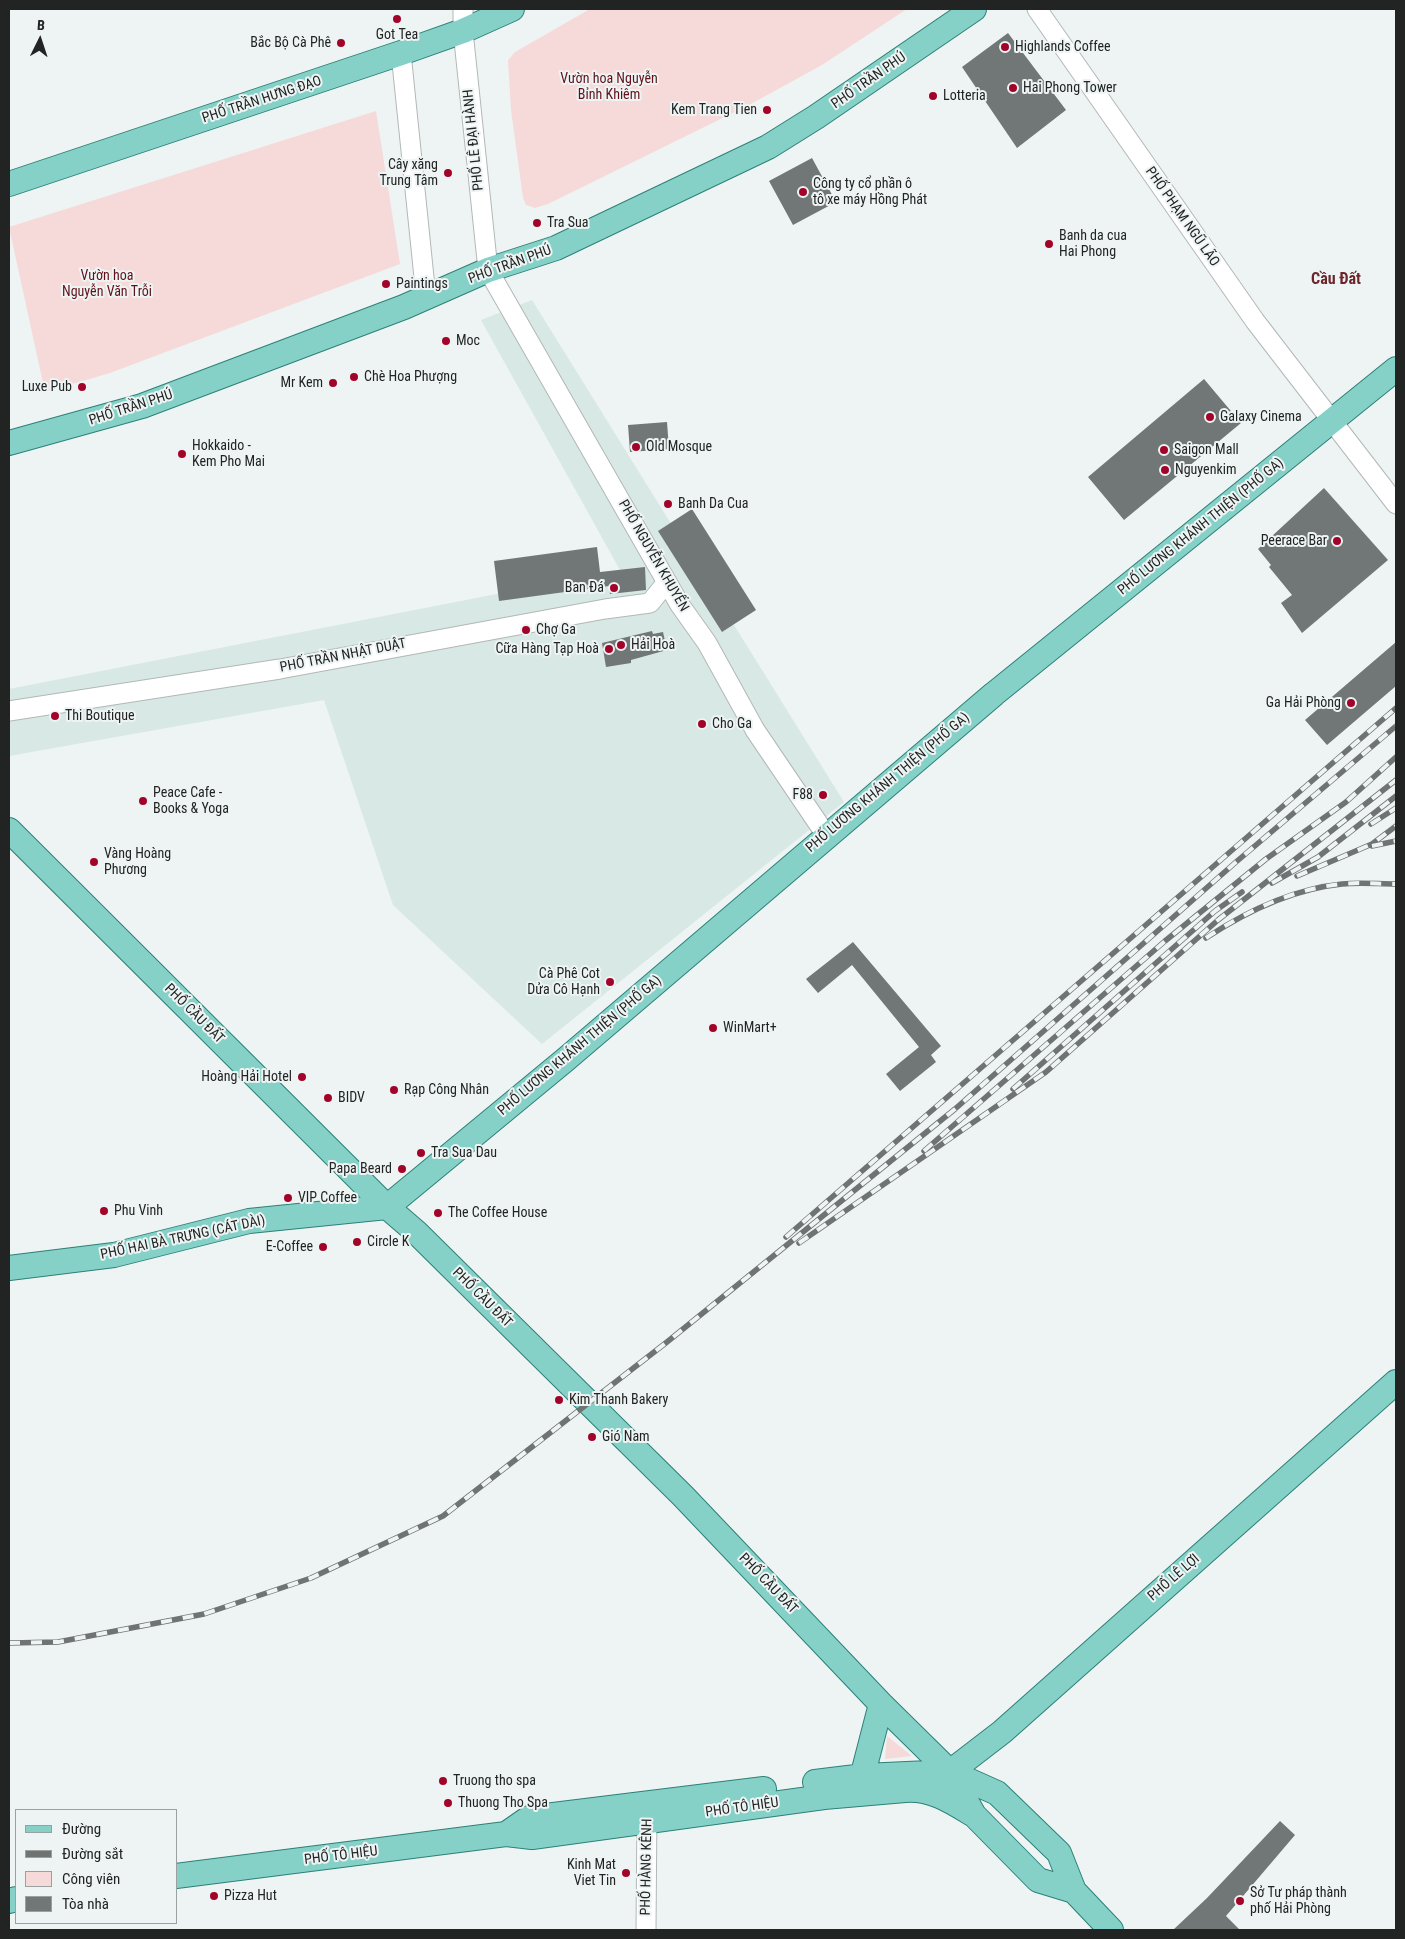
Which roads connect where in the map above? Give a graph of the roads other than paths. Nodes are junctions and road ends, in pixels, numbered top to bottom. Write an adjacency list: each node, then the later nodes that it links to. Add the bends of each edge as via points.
1 (512, 9): 4 (main road, PHỐ TRẦN HƯNG ĐẠO)
2 (974, 9): 7 (main road, PHỐ TRẦN PHÚ, via 768,147 556,248)
3 (1037, 9): 10 (street, PHỐ PHẠM NGŨ LÃO, via 1255,321)
4 (463, 20): 5 (main road, PHỐ TRẦN HƯNG ĐẠO); 7 (street, PHỐ LÊ ĐẠI HÀNH)
5 (402, 53): 6 (main road, PHỐ TRẦN HƯNG ĐẠO); 8 (street)
6 (9, 184)
7 (488, 270): 8 (main road, PHỐ TRẦN PHÚ); 13 (street, PHỐ NGUYỄN KHUYẾN)
8 (426, 297): 11 (main road, PHỐ TRẦN PHÚ, via 142,406)
9 (1396, 369): 10 (main road, PHỐ LƯƠNG KHÁNH THIỆN (PHỐ GA))
10 (1332, 421): 12 (street, PHỐ PHẠM NGŨ LÃO); 18 (main road, PHỐ LƯƠNG KHÁNH THIỆN (PHỐ GA), via 1001,688)
11 (9, 443)
12 (1396, 504)
13 (667, 582): 14 (street); 15 (street, PHỐ NGUYỄN KHUYẾN)
14 (650, 603): 15 (street, PHỐ TRẦN NHẬT DUẬT); 16 (street, PHỐ TRẦN NHẬT DUẬT, via 280,669)
15 (680, 605): 18 (street, PHỐ NGUYỄN KHUYẾN, via 708,643 755,730)
16 (9, 712)
17 (9, 830): 19 (main road, PHỐ CẦU ĐẤT)
18 (826, 835): 19 (main road, PHỐ LƯƠNG KHÁNH THIỆN (PHỐ GA), via 565,1060)
19 (387, 1207): 20 (main road, PHỐ HAI BÀ TRƯNG (CÁT DÀI), via 249,1221 114,1255); 22 (main road, PHỐ CẦU ĐẤT, via 683,1496)
20 (9, 1268)
21 (1396, 1382): 23 (main road, PHỐ LÊ LỢI, via 1002,1732)
22 (881, 1704): 23 (main road, PHỐ CẦU ĐẤT); 24 (main road)
23 (950, 1772): 24 (main road, PHỐ TÔ HIỆU); 26 (main road); 28 (main road, via 997,1793 1005,1800 1059,1853)
24 (860, 1785): 25 (main road, PHỐ TÔ HIỆU); 26 (main road, PHỐ TÔ HIỆU, via 914,1789 944,1796)
25 (647, 1813): 27 (main road, PHỐ TÔ HIỆU, via 532,1837 506,1834); 29 (street, PHỐ HÀNG KÊNH)
26 (974, 1815): 28 (main road, via 1038,1880)
27 (178, 1876)
28 (1074, 1890): 30 (main road)
29 (646, 1930)
30 (1111, 1930)

